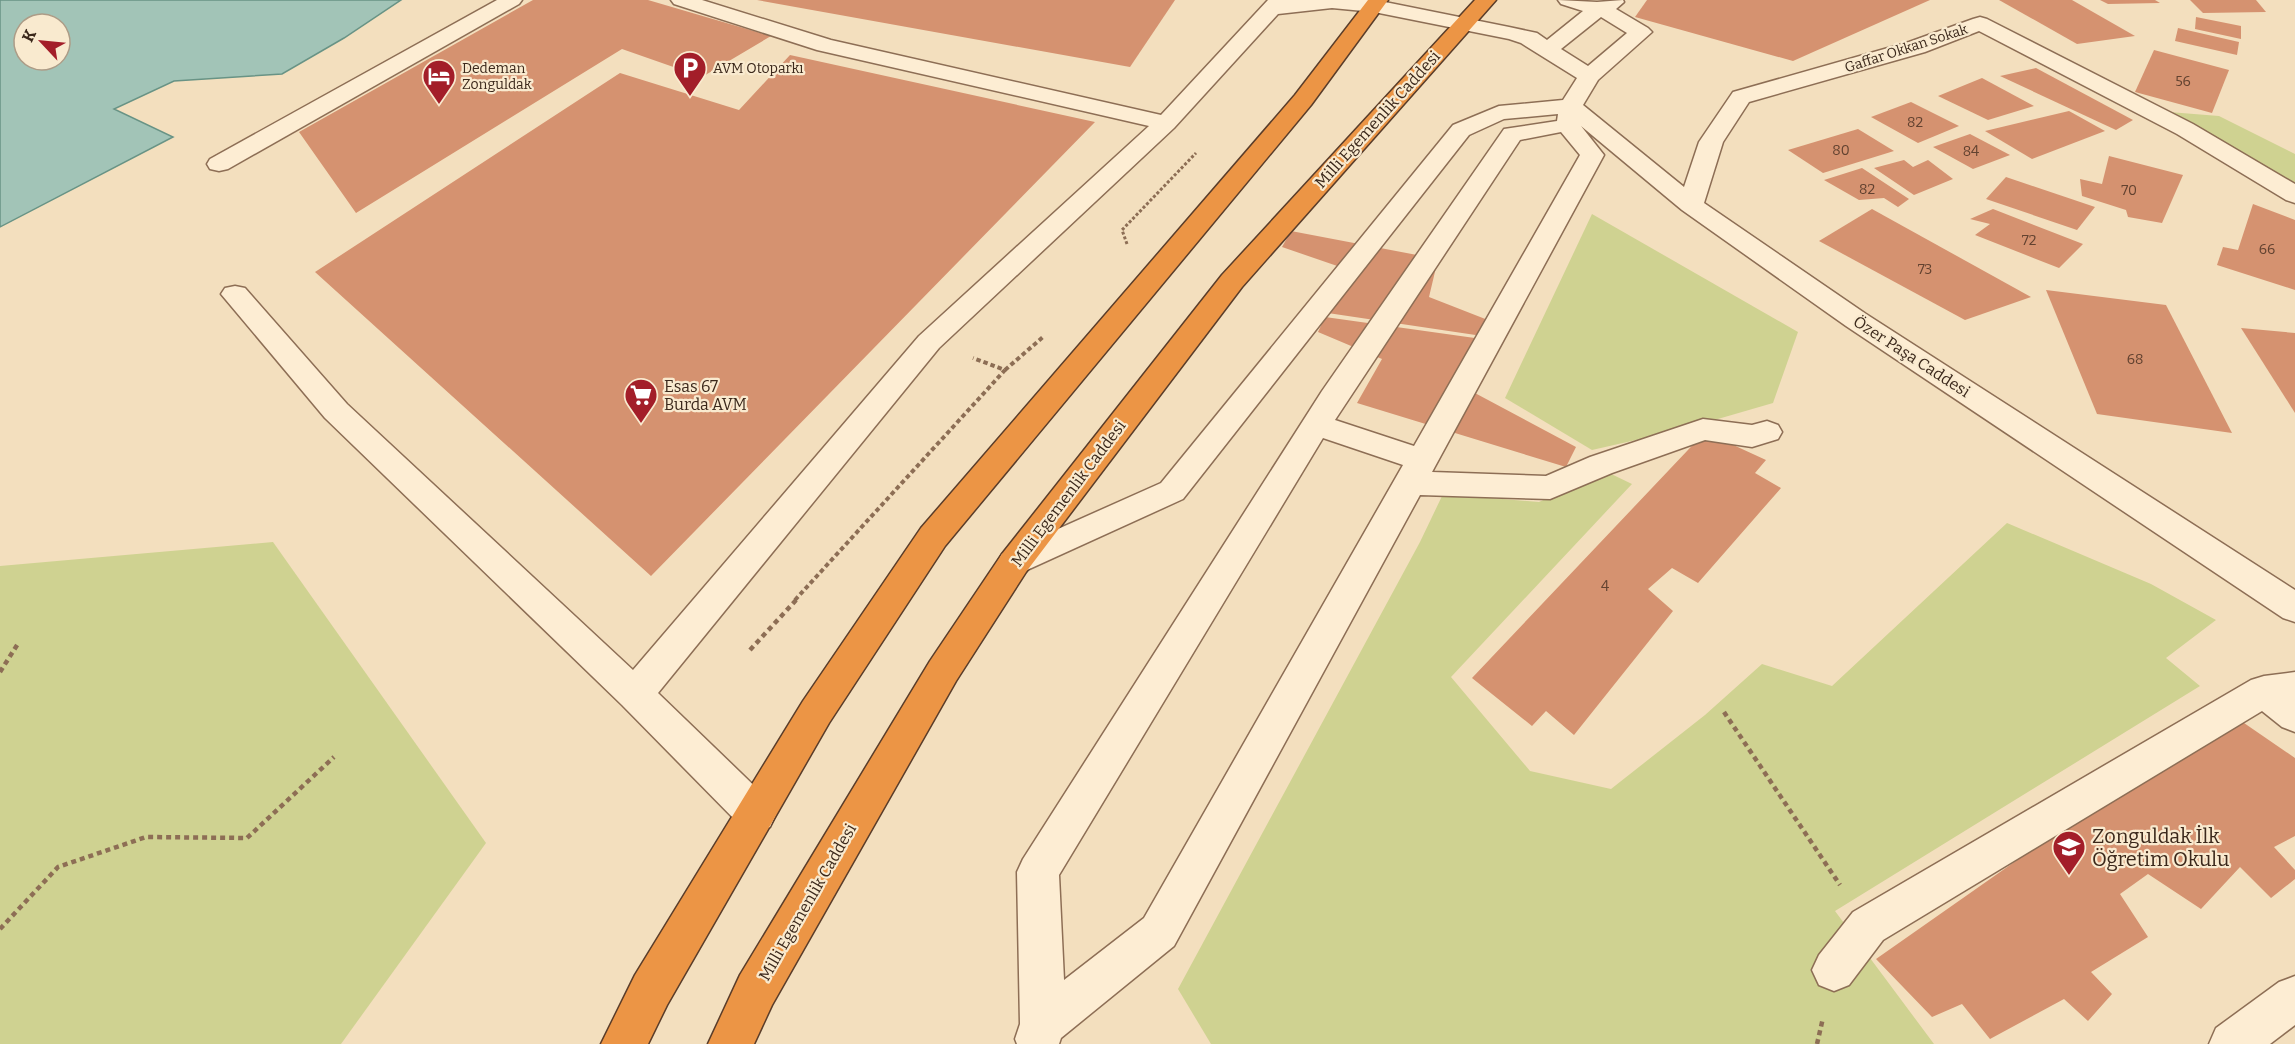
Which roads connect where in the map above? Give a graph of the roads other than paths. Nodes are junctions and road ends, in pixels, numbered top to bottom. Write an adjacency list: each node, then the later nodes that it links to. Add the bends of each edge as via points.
1 (512, 0): 13 (street)
2 (681, 0): 12 (street, via 825,45)
3 (1486, 0): 8 (highway, Milli Egemenlik Caddesi)
4 (1568, 0): 7 (street)
5 (1376, 3): 6 (street); 8 (street); 25 (highway, via 1303,100 933,537 816,712)
6 (1276, 4): 12 (street)
7 (1608, 4): 9 (street); 10 (street, via 1641,32)
8 (1464, 24): 9 (street, via 1529,38); 20 (highway, Milli Egemenlik Caddesi, via 1232,281)
9 (1548, 50): 10 (street)
10 (1589, 76): 11 (street)
11 (1570, 115): 15 (street, Özer Paşa Caddesi); 17 (street, via 1512,134); 19 (street, via 1592,155); 20 (street, via 1499,113 1461,130 1172,490)
12 (1166, 123): 23 (street, via 929,342)
13 (219, 164)
14 (2295, 195): 15 (street, Gaffar Okkan Sokak, via 2186,129 1980,23 1917,47 1741,97 1711,142)
15 (1691, 205): 21 (street, Özer Paşa Caddesi, via 1856,320)
16 (235, 294): 23 (street, via 336,411)
17 (1316, 424): 19 (street); 28 (street, via 1038,872)
18 (1767, 432): 19 (street, via 1752,435 1703,429 1601,465 1550,488)
19 (1416, 471): 28 (street, via 1159,932)
20 (1014, 563): 30 (highway, Milli Egemenlik Caddesi, via 943,671 756,990)
21 (2295, 608)
22 (2280, 689): 24 (street); 26 (street, via 1868,926)
23 (635, 694): 25 (street)
24 (2295, 716)
25 (756, 814): 29 (highway, via 651,990)
26 (1834, 970)
27 (2295, 998): 31 (street)
28 (1040, 1034)
29 (624, 1044)
30 (731, 1044)
31 (2232, 1044)

